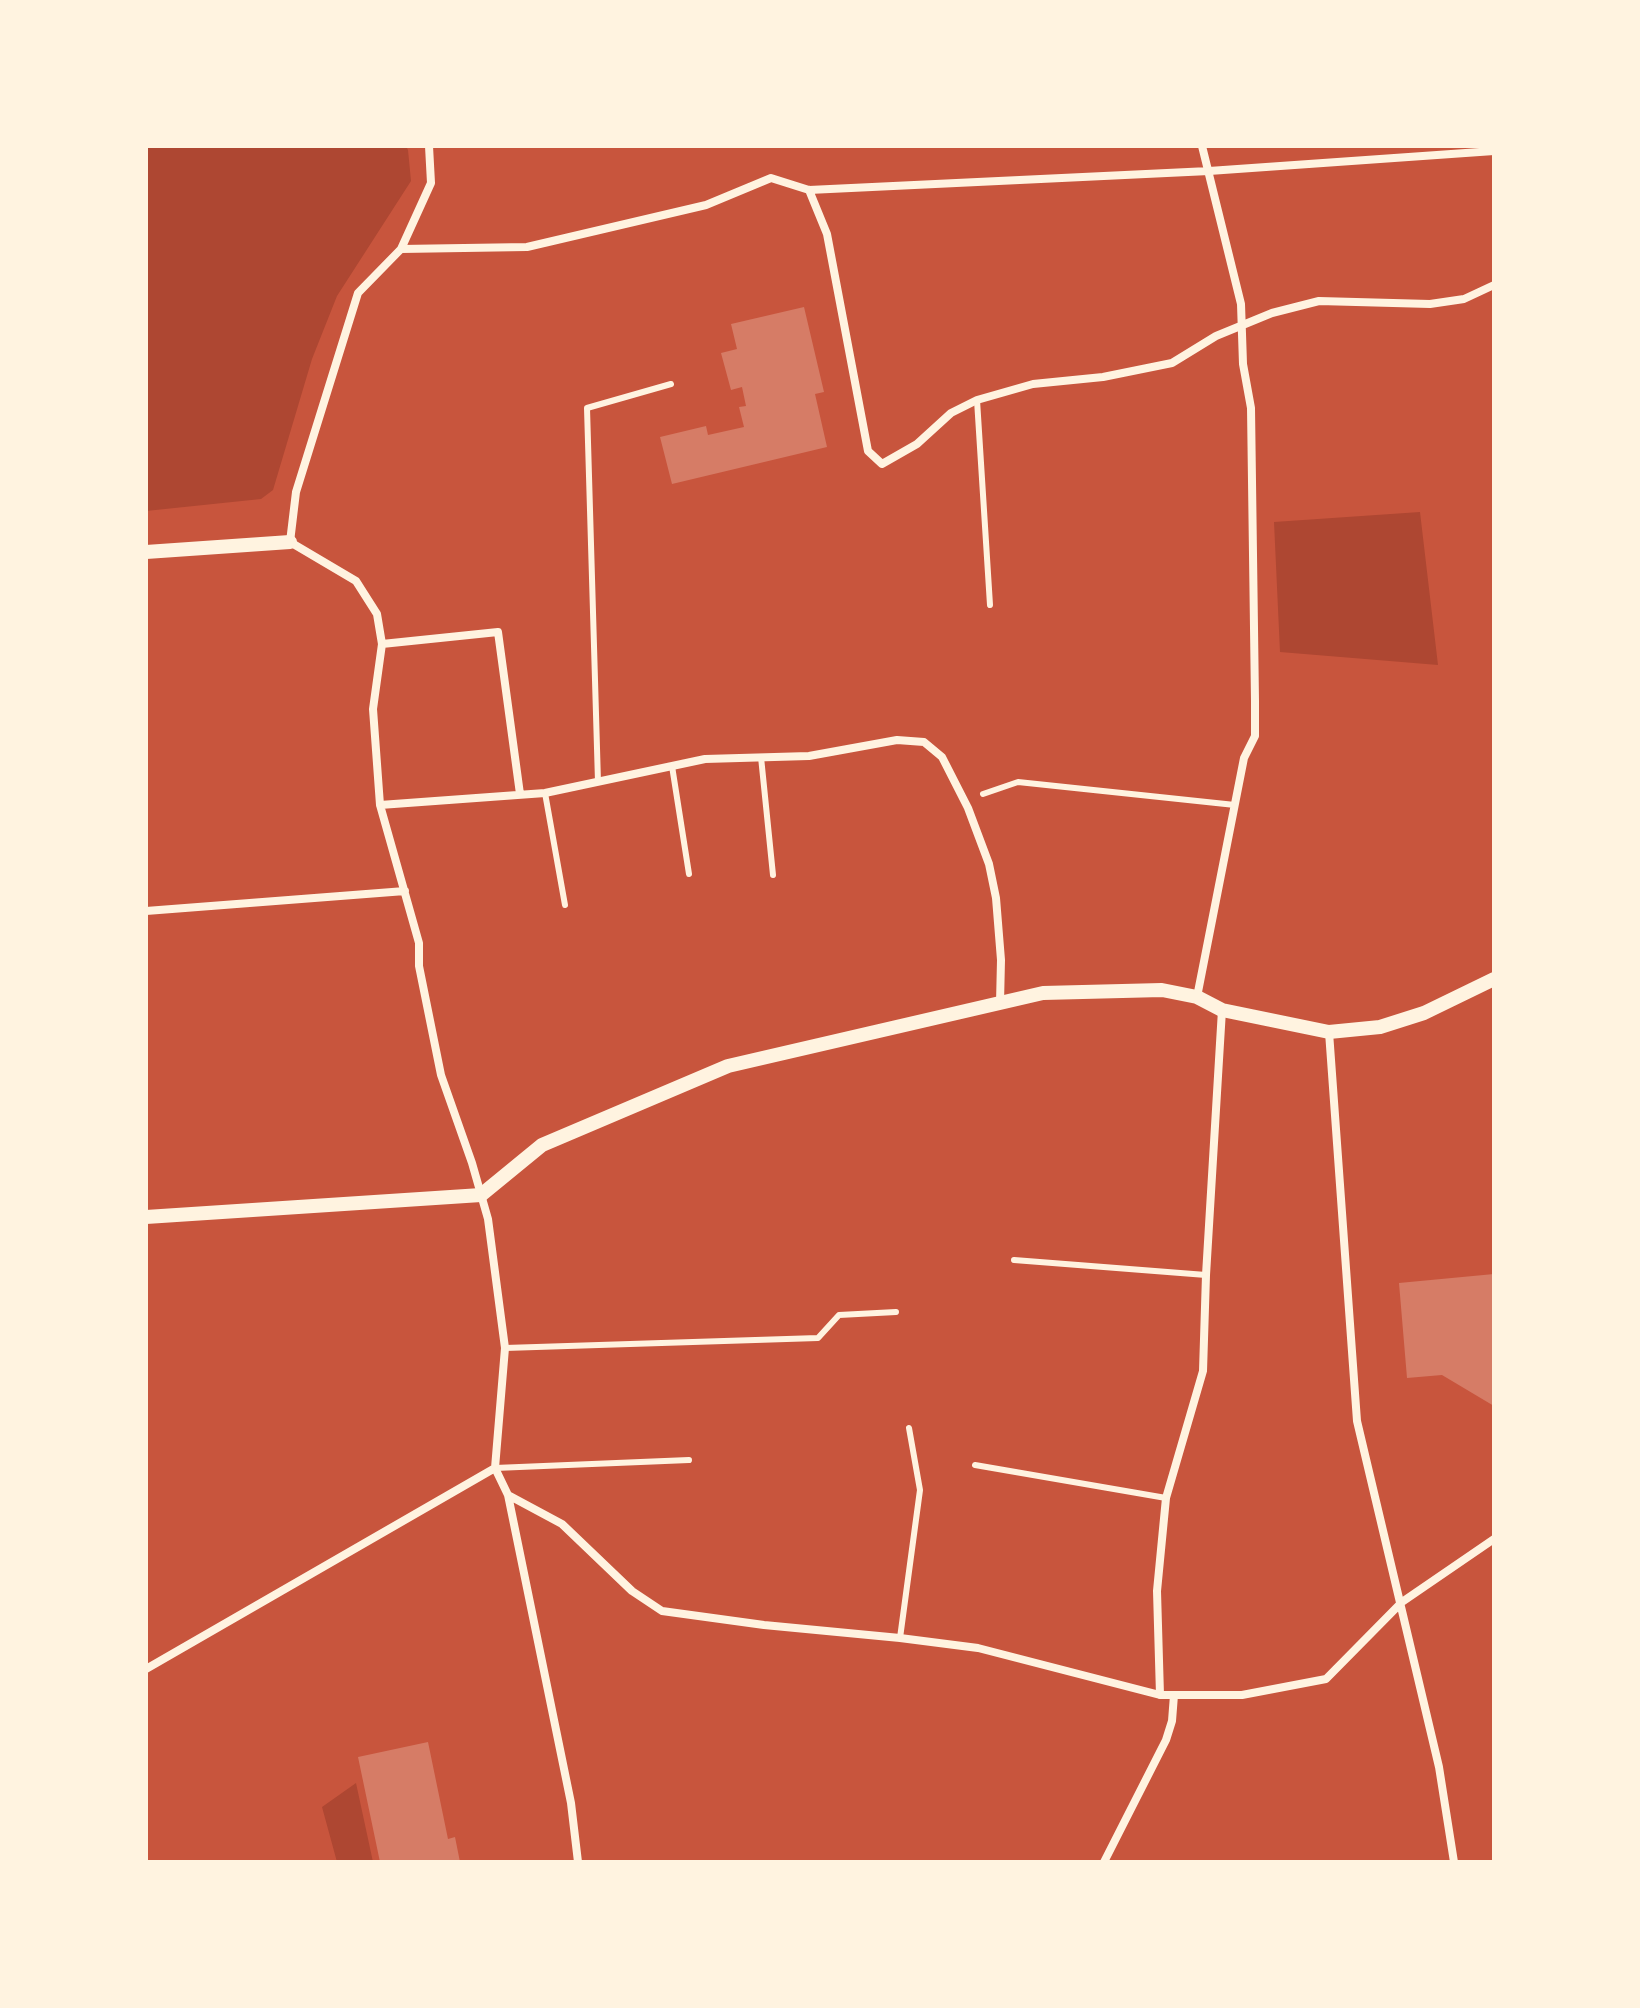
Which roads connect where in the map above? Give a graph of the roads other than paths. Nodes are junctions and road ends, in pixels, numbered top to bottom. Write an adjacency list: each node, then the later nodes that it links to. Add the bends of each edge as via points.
1 (429, 146): 6 (street, via 431,183)
2 (1202, 146): 4 (street)
3 (1494, 151): 4 (street)
4 (1209, 171): 5 (street); 8 (street, via 1241,304)
5 (809, 190): 6 (street, via 771,178 706,205 527,247); 10 (street, via 827,234 868,451 882,464)
6 (401, 249): 11 (street, via 358,293 296,492)
7 (1494, 285): 8 (street, via 1464,299 1430,304 1319,301)
8 (1241, 327): 10 (street, via 1172,363 1033,384); 22 (street, via 1251,408 1255,736 1244,758)
9 (671, 384): 17 (lane, via 587,408)
10 (977, 400): 13 (lane)
11 (290, 542): 12 (street); 14 (street, via 356,581 377,614)
12 (146, 552)
13 (990, 605)
14 (382, 644): 19 (street, via 498,632); 21 (street, via 373,709)
15 (761, 757): 16 (street); 24 (lane); 30 (street, via 809,756 897,740 924,742 942,757 989,864 1000,945)
16 (672, 766): 17 (street); 23 (lane)
17 (598, 782): 18 (street)
18 (545, 793): 19 (street); 26 (lane)
19 (520, 794): 21 (street)
20 (983, 794): 22 (lane, via 1018,782)
21 (380, 805): 25 (street)
22 (1235, 805): 29 (street)
23 (689, 874)
24 (773, 875)
25 (405, 891): 27 (street); 33 (street, via 441,1075)
26 (565, 905)
27 (146, 911)
28 (1494, 979): 32 (street, via 1424,1013 1380,1027)
29 (1197, 997): 30 (street, via 1162,990 1043,993); 31 (street)
30 (1000, 1003): 33 (street, via 728,1066 542,1145)
31 (1222, 1010): 32 (street); 36 (street)
32 (1329, 1032): 46 (street, via 1357,1421)
33 (481, 1195): 34 (street); 38 (street)
34 (146, 1217)
35 (1014, 1260): 36 (lane)
36 (1206, 1275): 44 (street, via 1203,1371)
37 (896, 1312): 38 (lane, via 839,1315 818,1338)
38 (505, 1348): 42 (street)
39 (909, 1428): 47 (lane, via 920,1490)
40 (689, 1460): 42 (lane)
41 (975, 1465): 44 (lane)
42 (495, 1468): 43 (street); 48 (street)
43 (508, 1495): 47 (street, via 562,1524 632,1591 662,1611); 51 (street, via 571,1803)
44 (1166, 1498): 49 (street, via 1157,1591)
45 (1494, 1539): 46 (street)
46 (1402, 1602): 50 (street, via 1326,1679 1242,1695); 53 (street)
47 (900, 1638): 49 (street, via 978,1648)
48 (146, 1669)
49 (1160, 1695): 50 (street)
50 (1174, 1695): 52 (street, via 1166,1740)
51 (578, 1862)
52 (1104, 1862)
53 (1454, 1862)

